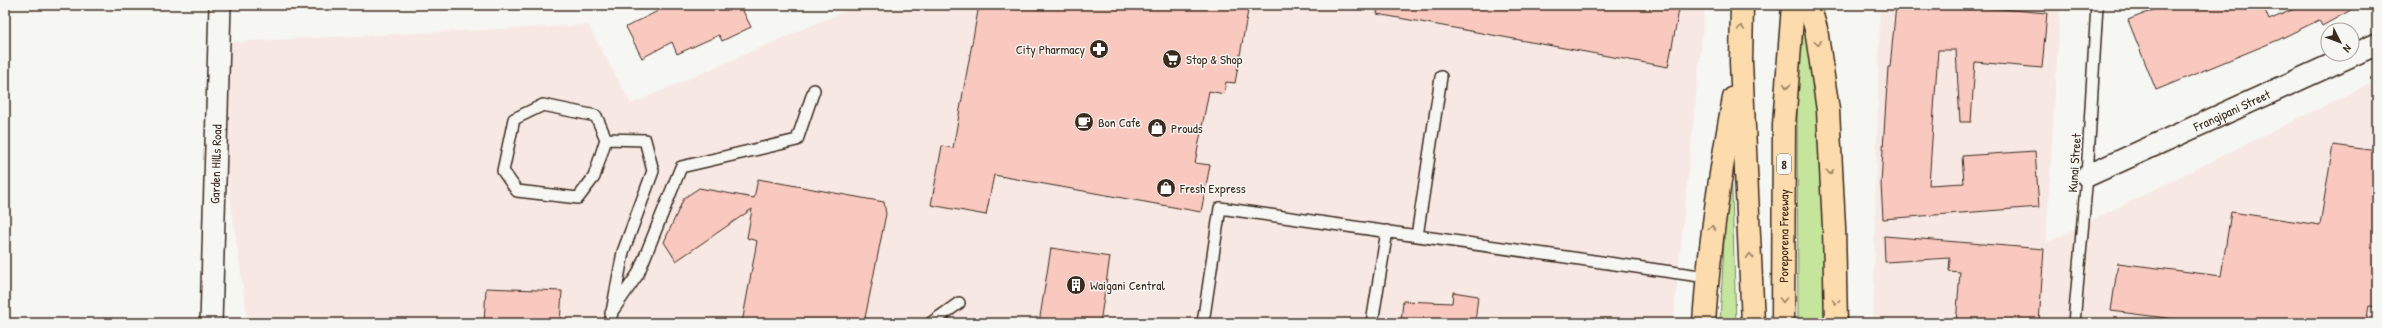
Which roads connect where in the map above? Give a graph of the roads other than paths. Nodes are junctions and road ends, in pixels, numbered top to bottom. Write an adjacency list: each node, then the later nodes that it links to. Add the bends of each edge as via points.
1 (220, 5): 17 (street, Garden Hills Road)
2 (1742, 5): 7 (highway, one-way to 2)
3 (1793, 5): 23 (highway, Poreporena Freeway / 8, one-way to 23, via 1784,125)
4 (1809, 5): 24 (highway, one-way to 24, via 1816,29 1828,110)
5 (2097, 5): 11 (lane, Kunai Street)
6 (2377, 44): 11 (street, Frangipani Street)
7 (1740, 62): 14 (highway, one-way to 7, via 1718,179); 22 (highway, one-way to 7)
8 (1441, 77): 13 (lane)
9 (814, 90): 16 (lane, via 797,140 681,167 638,274)
10 (606, 139): 10 (lane, via 594,177 578,198 517,191 503,171 514,119 543,104 596,116); 16 (lane, via 645,140 653,171 623,252)
11 (2088, 176): 25 (lane, Kunai Street)
12 (1387, 232): 13 (lane); 19 (lane, via 1220,208); 20 (lane)
13 (1417, 236): 14 (lane)
14 (1707, 276): 21 (highway)
15 (959, 303): 18 (lane)
16 (610, 318)
17 (211, 323)
18 (931, 323)
19 (1203, 323)
20 (1372, 323)
21 (1704, 323)
22 (1753, 323)
23 (1783, 323)
24 (1836, 323)
25 (2074, 323)

